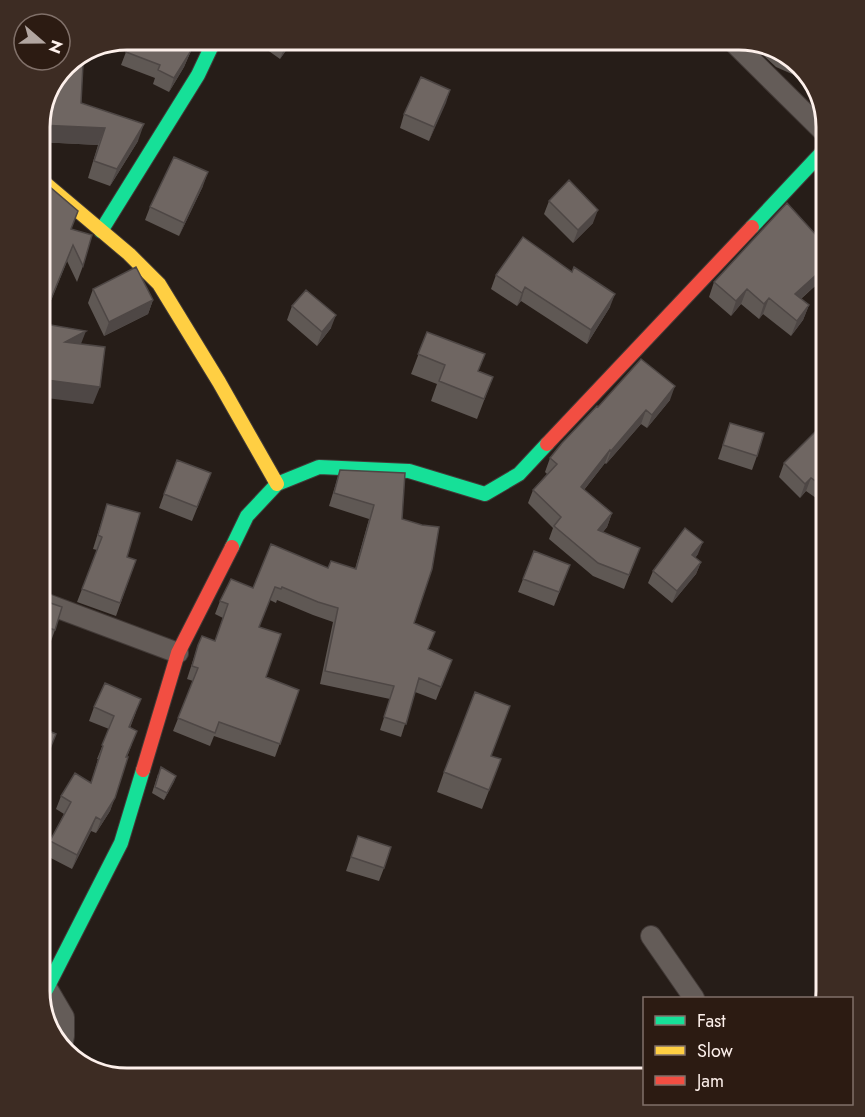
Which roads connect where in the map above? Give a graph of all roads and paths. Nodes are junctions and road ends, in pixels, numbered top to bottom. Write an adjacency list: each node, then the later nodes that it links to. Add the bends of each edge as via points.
1 (210, 50): 6 (street)
2 (741, 50): 3 (street)
3 (816, 124)
4 (816, 159): 7 (street, via 519,474 485,494 409,471 319,467)
5 (50, 188): 6 (street)
6 (100, 231): 7 (street, via 159,284)
7 (277, 484): 9 (street, via 247,516)
8 (50, 605): 9 (street)
9 (178, 653): 11 (street, via 121,843)
10 (651, 936): 12 (street)
11 (50, 980)
12 (692, 997)
13 (50, 1000): 14 (street, via 64,1017)
14 (64, 1035)

